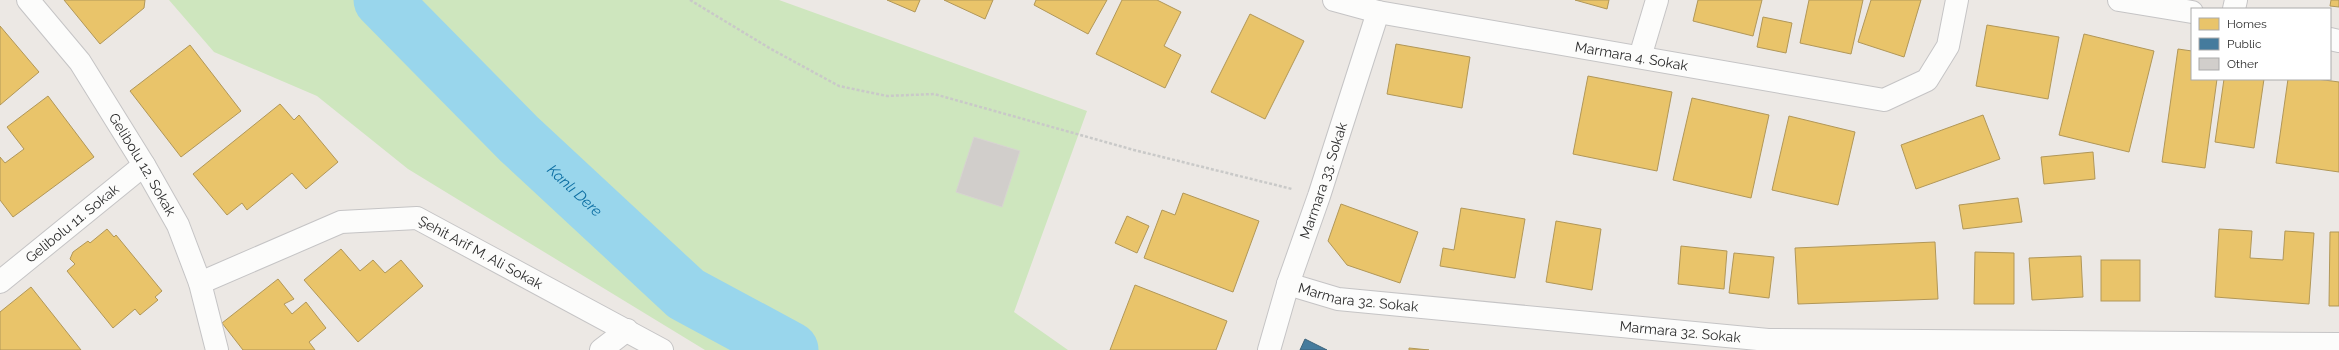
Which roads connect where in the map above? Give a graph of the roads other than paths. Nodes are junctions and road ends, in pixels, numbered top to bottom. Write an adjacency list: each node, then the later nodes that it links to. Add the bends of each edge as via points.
1 (28, 0): 9 (street, Gelibolu 12. Sokak, via 80,62)
2 (1334, 0): 6 (street, Marmara 4. Sokak)
3 (1657, 0): 8 (street)
4 (1956, 0): 8 (street, Marmara 4. Sokak, via 1948,46 1927,80 1884,100)
5 (2119, 0): 7 (street)
6 (1378, 12): 8 (street, Marmara 4. Sokak); 12 (street, Marmara 33. Sokak)
7 (2191, 12)
8 (1640, 57)
9 (144, 165): 10 (street, Gelibolu 11. Sokak); 11 (street, Gelibolu 12. Sokak, via 178,225)
10 (0, 282)
11 (200, 283): 13 (street, Şehit Arif M. Ali Sokak, via 341,222 417,218); 15 (street, Gelibolu 12. Sokak)
12 (1288, 284): 14 (street, Marmara 32. Sokak, via 1338,299 1768,340); 18 (street, Marmara 33. Sokak)
13 (628, 330): 16 (street); 17 (street, Şehit Arif M. Ali Sokak)
14 (2339, 344)
15 (217, 350)
16 (601, 350)
17 (662, 350)
18 (1269, 350)

